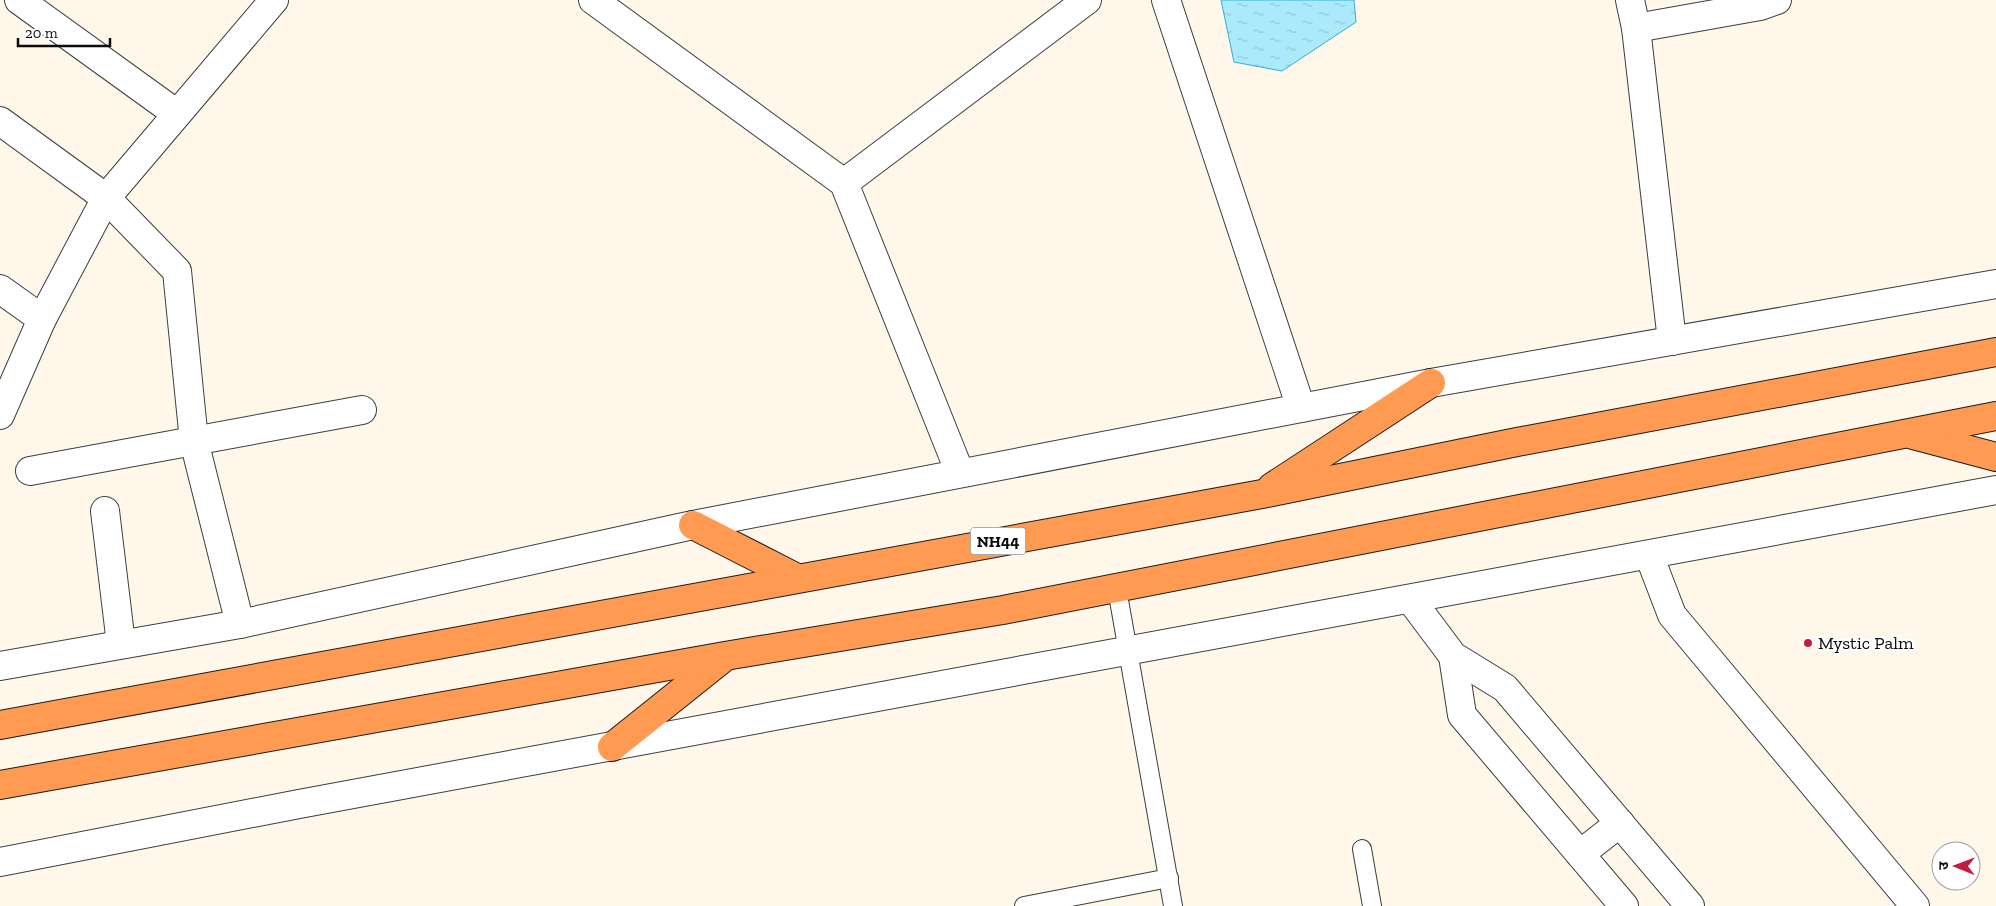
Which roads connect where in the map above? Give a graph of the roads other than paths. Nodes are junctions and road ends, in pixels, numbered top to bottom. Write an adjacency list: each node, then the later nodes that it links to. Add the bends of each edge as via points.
1 (19, 0): 9 (street)
2 (274, 0): 9 (street)
3 (593, 0): 11 (street)
4 (1087, 0): 11 (street)
5 (1166, 0): 19 (street)
6 (1630, 0): 8 (street)
7 (1765, 2): 8 (street)
8 (1636, 28): 16 (street)
9 (177, 114): 12 (street)
10 (0, 121): 12 (street)
11 (844, 183): 27 (street)
12 (106, 198): 15 (street); 24 (street, via 177,270)
13 (1996, 284): 16 (street)
14 (0, 289): 15 (street)
15 (42, 319): 21 (street)
16 (1672, 341): 18 (street)
17 (1996, 352): 29 (highway, NH44, via 1517,442)
18 (1431, 383): 19 (street); 29 (highway)
19 (1301, 408): 27 (street)
20 (362, 410): 24 (street)
21 (0, 414)
22 (1996, 416): 23 (highway)
23 (1906, 434): 25 (highway); 34 (highway)
24 (194, 441): 26 (street); 36 (street)
25 (1996, 457)
26 (30, 471)
27 (960, 473): 31 (street)
28 (1996, 490): 32 (street)
29 (1262, 494): 33 (highway, NH44)
30 (105, 511): 37 (street)
31 (693, 525): 33 (highway); 36 (street)
32 (1649, 555): 35 (street); 55 (street, via 1672,616)
33 (797, 578): 42 (highway, NH44)
34 (1117, 589): 38 (lane); 39 (highway)
35 (1411, 600): 38 (street); 40 (street)
36 (240, 624): 37 (street)
37 (121, 644): 41 (street)
38 (1127, 652): 43 (street); 49 (lane)
39 (725, 656): 43 (highway); 44 (highway)
40 (1453, 656): 45 (street, via 1505,688); 47 (street, via 1462,715)
41 (0, 666)
42 (0, 725)
43 (612, 747): 48 (street)
44 (0, 786)
45 (1620, 823): 47 (street); 54 (street)
46 (1362, 849): 52 (lane)
47 (1580, 854): 53 (street)
48 (0, 862)
49 (1170, 878): 50 (lane); 51 (lane)
50 (1024, 906)
51 (1173, 906)
52 (1372, 906)
53 (1624, 906)
54 (1690, 906)
55 (1915, 906)

